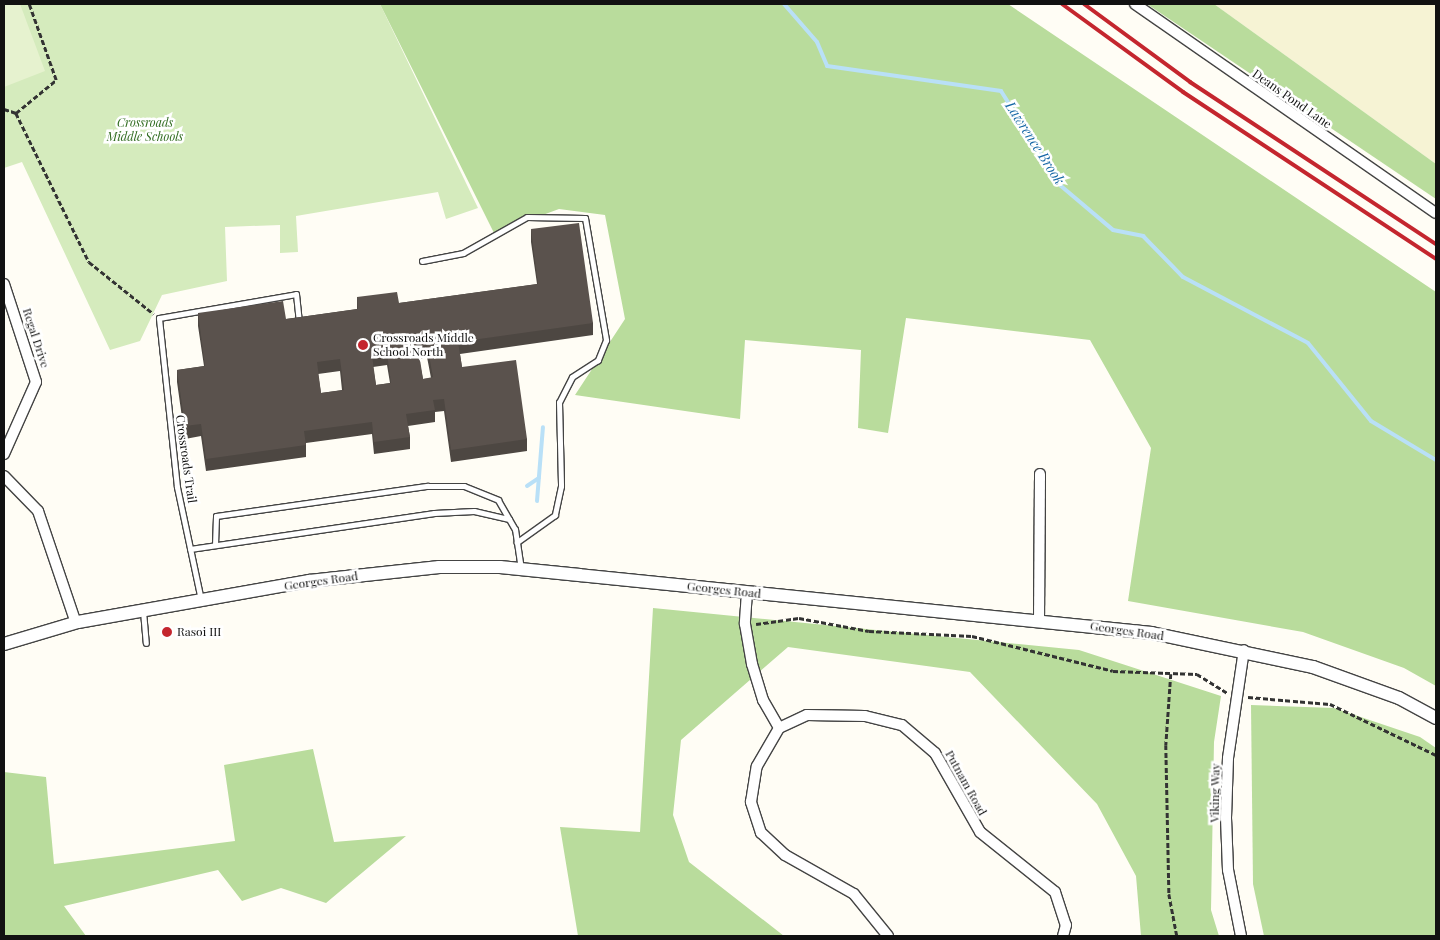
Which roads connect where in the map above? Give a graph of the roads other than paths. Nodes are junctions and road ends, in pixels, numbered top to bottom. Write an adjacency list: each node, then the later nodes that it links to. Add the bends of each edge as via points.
1 (1135, 4): 2 (street, Deans Pond Lane)
2 (1436, 213)
3 (422, 261): 10 (lane, via 463,253 527,217 585,218 606,340 598,360 572,377 558,402 561,486 555,515)
4 (4, 284): 6 (street, Regal Drive, via 36,382)
5 (300, 329): 12 (lane, Crossroads Trail, via 296,294 159,318 177,487)
6 (4, 454)
7 (1040, 474): 17 (street)
8 (4, 476): 18 (street, via 38,511)
9 (510, 520): 10 (lane); 11 (lane, via 474,511 434,513); 11 (lane, via 498,500 481,489 428,486 216,516)
10 (517, 542): 13 (lane)
11 (216, 545): 12 (lane)
12 (190, 549): 15 (lane, Crossroads Trail)
13 (521, 569): 14 (street, Georges Road); 15 (street, Georges Road, via 439,567 309,581)
14 (747, 592): 17 (street, Georges Road); 23 (street, via 745,624 752,664 763,700)
15 (201, 600): 16 (street, Georges Road)
16 (143, 611): 18 (street, Georges Road); 19 (lane)
17 (1039, 620): 21 (street, Georges Road)
18 (76, 623): 20 (street, Georges Road)
19 (146, 643)
20 (4, 644)
21 (1244, 650): 22 (street, Georges Road, via 1313,667 1399,698); 26 (street, Viking Way, via 1228,758 1226,818 1228,870)
22 (1436, 718)
23 (779, 728): 24 (street, via 757,766 751,802 761,833 785,855 854,894); 25 (street, Putnam Road, via 807,715 864,716 902,725 935,753 980,832 1055,892 1066,925)
24 (888, 936)
25 (1063, 936)
26 (1241, 936)

